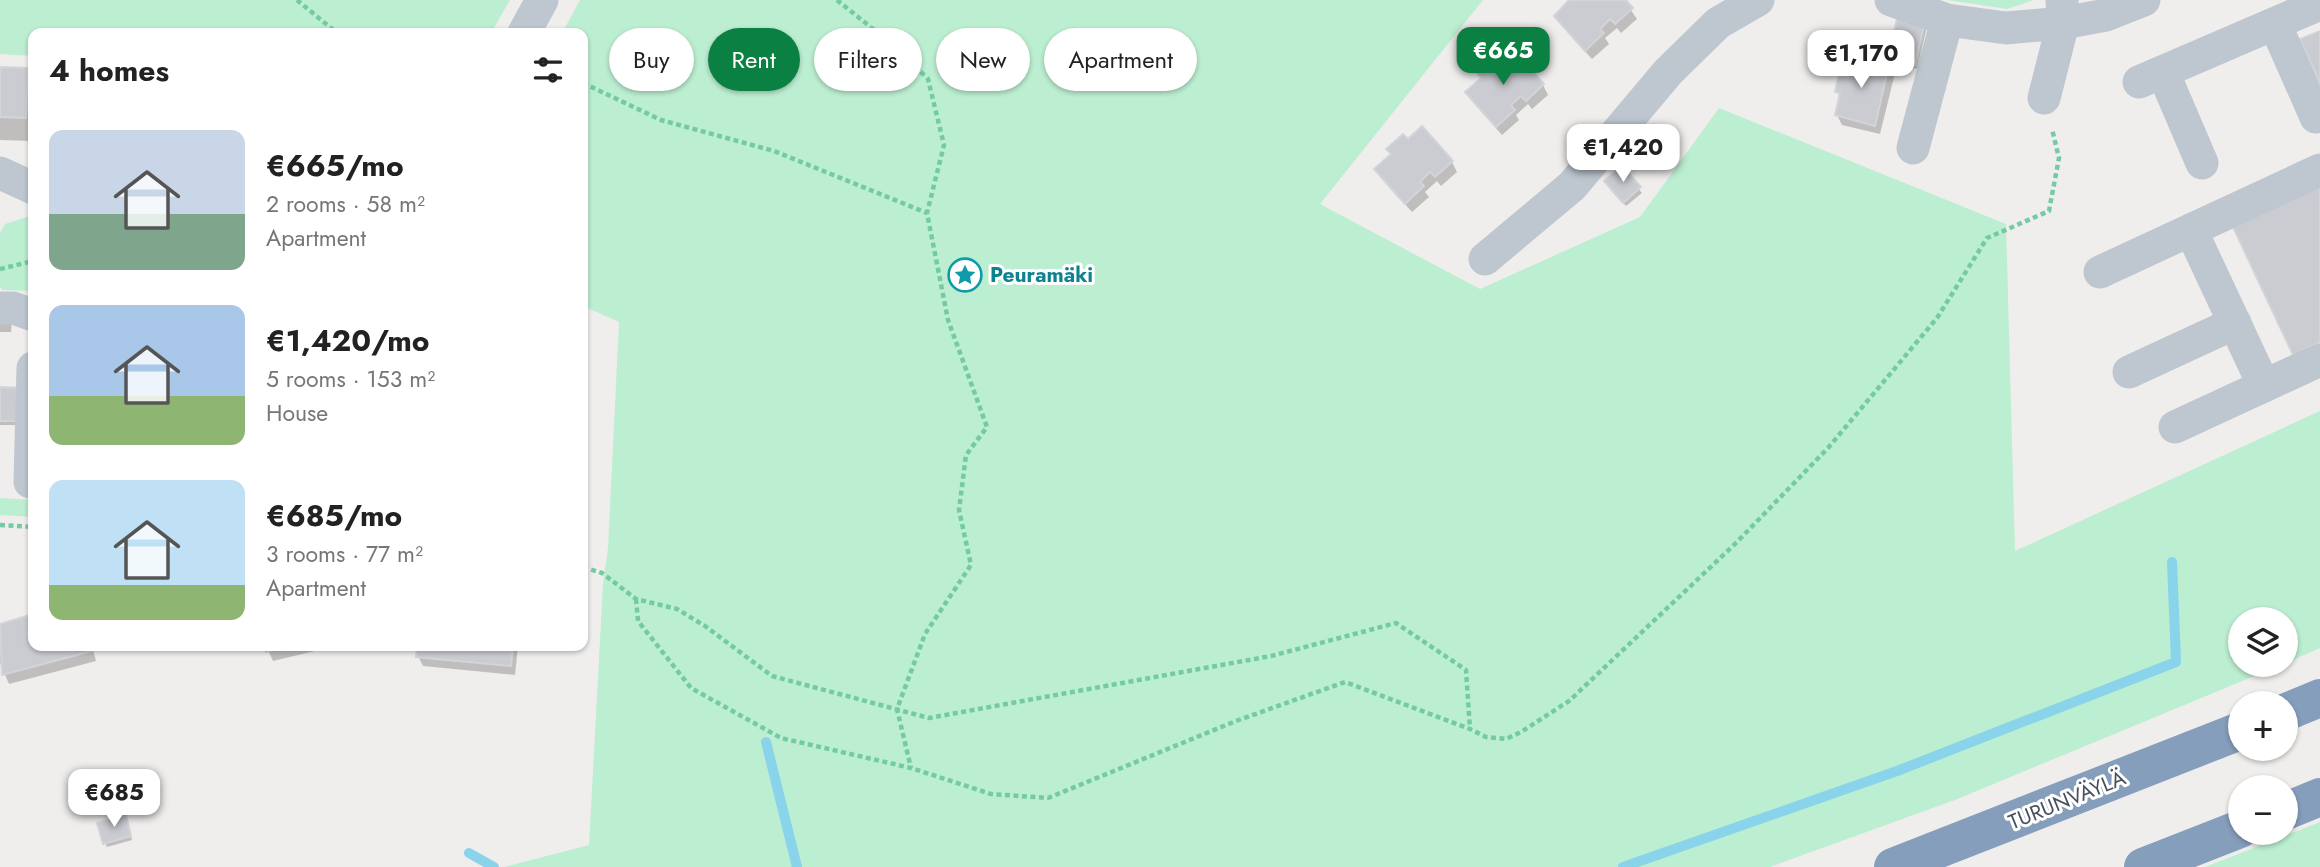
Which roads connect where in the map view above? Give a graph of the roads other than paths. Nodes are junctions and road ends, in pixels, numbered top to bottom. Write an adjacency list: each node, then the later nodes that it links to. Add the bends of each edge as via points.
1 (542, 0): 10 (street)
2 (1758, 0): 19 (street, via 1718,23 1668,72 1572,186)
3 (1891, 0): 8 (street)
4 (2144, 0): 6 (street)
5 (2320, 4): 9 (street)
6 (2108, 8): 7 (street)
7 (2062, 12): 8 (street, via 2006,28); 11 (street)
8 (1947, 20): 13 (street)
9 (2275, 24): 12 (street); 14 (street, via 2151,77)
10 (527, 28)
11 (2044, 98)
12 (2316, 117)
13 (1913, 148)
14 (2202, 163)
15 (2320, 170): 18 (street)
16 (0, 173): 17 (street)
17 (28, 186)
18 (2191, 230): 20 (street); 23 (street)
19 (1485, 259)
20 (2100, 272)
21 (0, 308): 22 (street)
22 (28, 313)
23 (2235, 323): 25 (street); 26 (street)
24 (2320, 360): 26 (street)
25 (2129, 372)
26 (2264, 386): 28 (street)
27 (28, 415): 29 (street)
28 (2175, 427)
29 (21, 481)
30 (2320, 698): 31 (highway)
31 (2298, 707)
32 (2228, 736): 36 (highway, TURUNVÄYLÄ)
33 (2320, 797): 34 (highway)
34 (2298, 806)
35 (2228, 834): 37 (highway)
36 (1893, 867)
37 (2143, 867)

